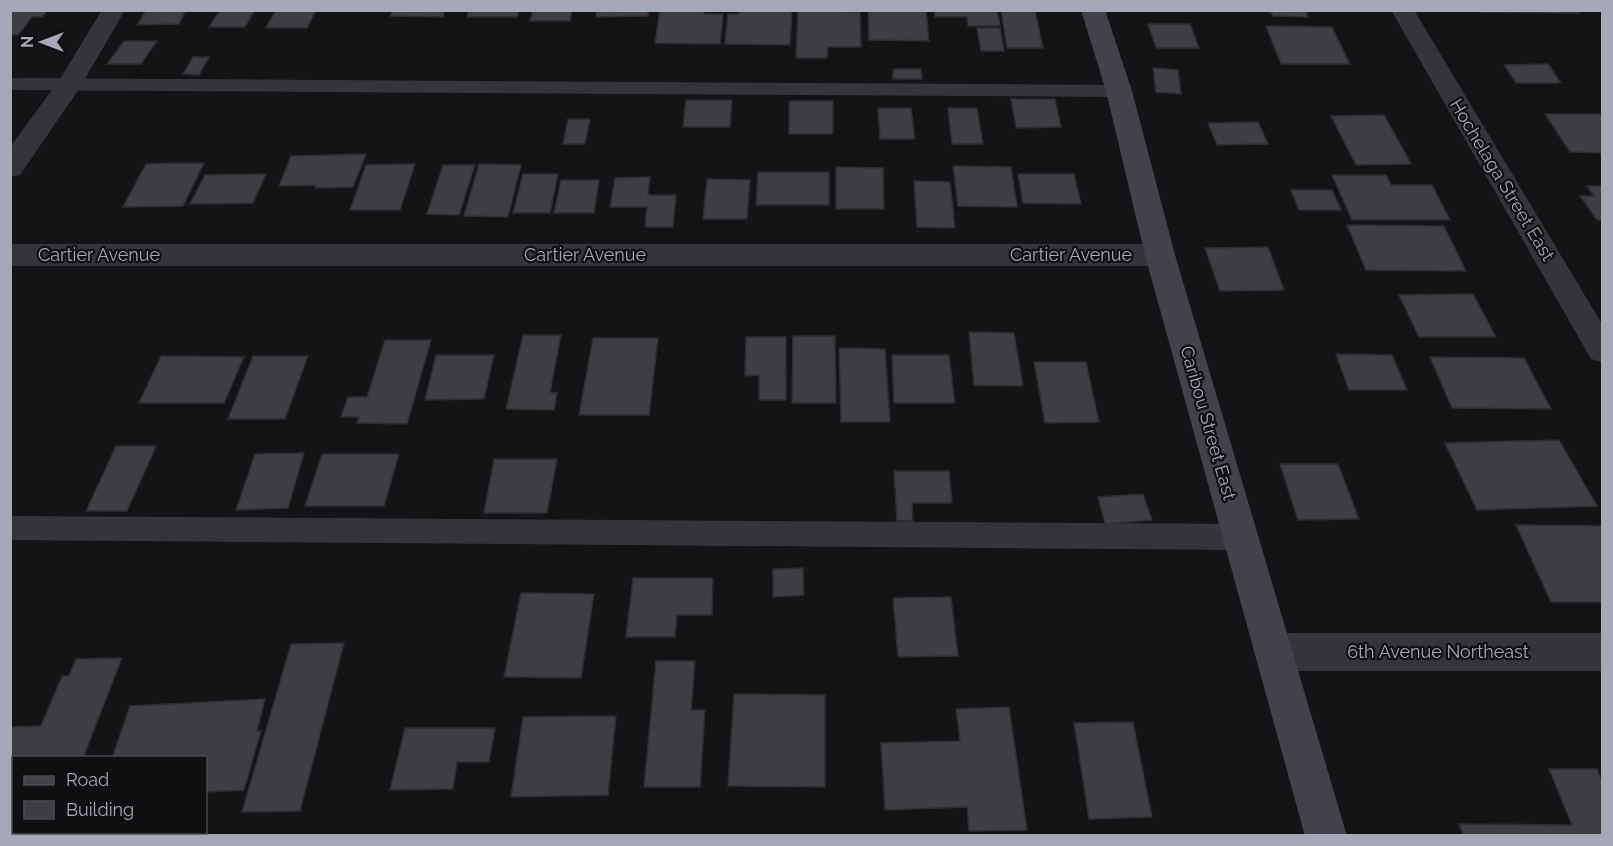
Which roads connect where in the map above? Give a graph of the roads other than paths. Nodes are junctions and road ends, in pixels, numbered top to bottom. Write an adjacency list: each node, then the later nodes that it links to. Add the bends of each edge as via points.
1 (114, 10): 4 (street)
2 (1093, 10): 6 (street, Caribou Street East)
3 (1402, 10): 10 (street, Hochelaga Street East)
4 (70, 83): 5 (lane); 6 (lane); 7 (street)
5 (10, 84)
6 (1119, 91): 9 (street, Caribou Street East)
7 (10, 168)
8 (10, 255): 9 (street, Cartier Avenue)
9 (1160, 255): 12 (street, Caribou Street East)
10 (1602, 350)
11 (10, 528): 12 (lane)
12 (1241, 537): 13 (street, Caribou Street East)
13 (1274, 652): 14 (street, 6th Avenue Northeast); 15 (street, Caribou Street East)
14 (1602, 652)
15 (1326, 836)

